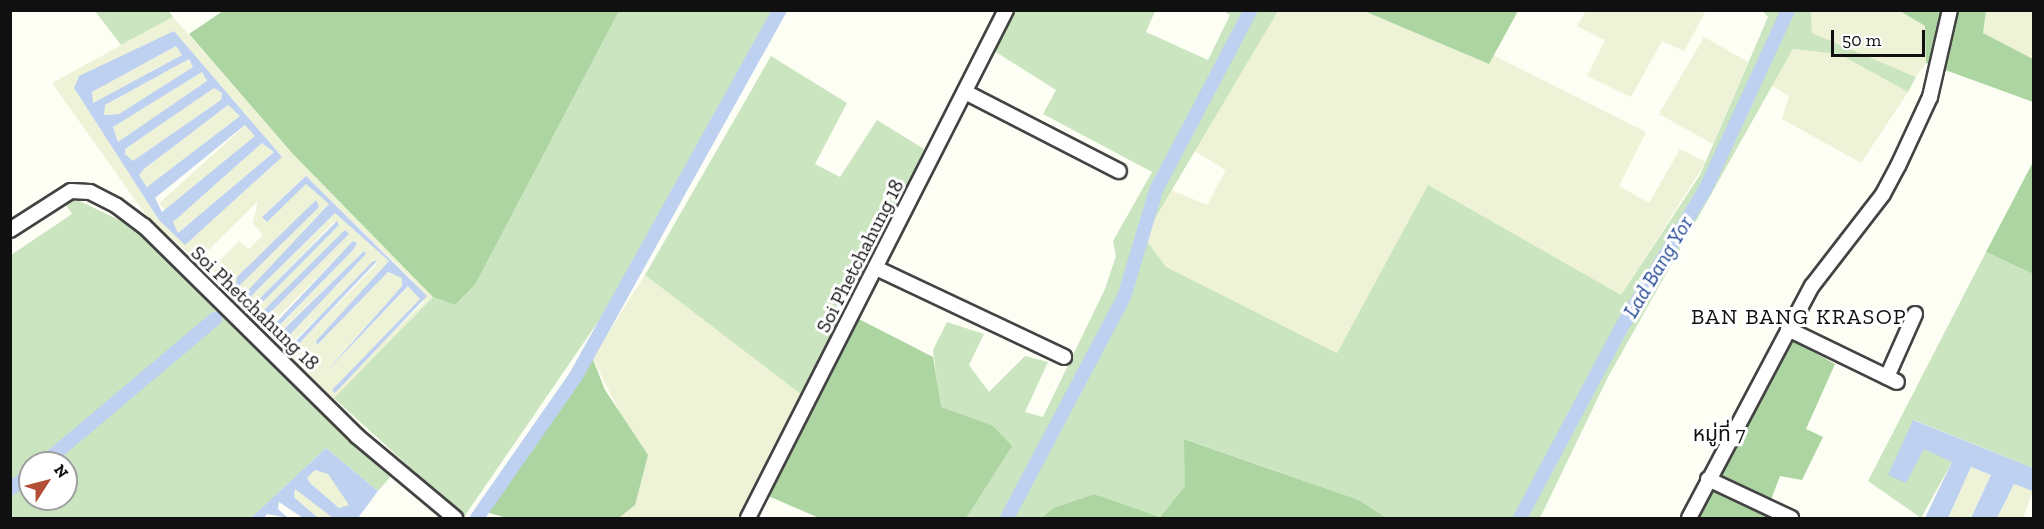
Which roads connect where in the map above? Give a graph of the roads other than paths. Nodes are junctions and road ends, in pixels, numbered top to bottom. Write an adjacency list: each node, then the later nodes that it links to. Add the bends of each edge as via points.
1 (1006, 10): 3 (street, Soi Phetchahung 18)
2 (1950, 10): 8 (street, via 1930,97 1898,166 1883,194 1812,286)
3 (965, 92): 4 (street); 6 (street, Soi Phetchahung 18)
4 (1119, 171)
5 (10, 230): 11 (street, Soi Phetchahung 18, via 71,191 90,192 117,206 144,226 357,436)
6 (876, 268): 9 (street); 12 (street, Soi Phetchahung 18)
7 (1915, 314): 8 (street, via 1892,380)
8 (1788, 329): 10 (street)
9 (1064, 357)
10 (1708, 479): 13 (street); 14 (street)
11 (455, 519)
12 (748, 519)
13 (1689, 519)
14 (1791, 519)

